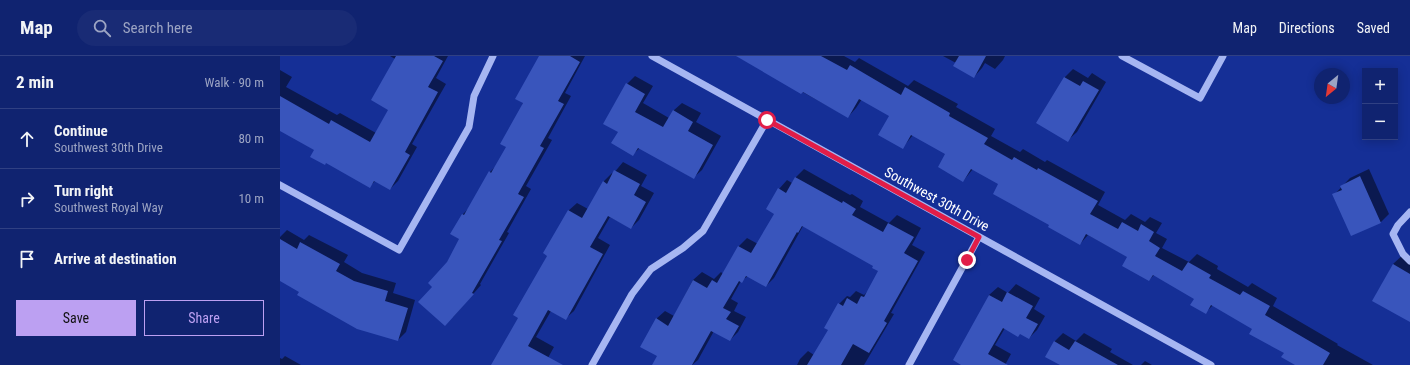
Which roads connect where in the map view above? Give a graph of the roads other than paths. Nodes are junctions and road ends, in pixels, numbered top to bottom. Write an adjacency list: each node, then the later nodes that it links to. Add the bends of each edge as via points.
1 (492, 56): 6 (street, via 474,96 469,127 399,250)
2 (652, 56): 5 (street, Southwest 30th Drive)
3 (1122, 56): 4 (street, via 1200,98)
4 (1223, 56)
5 (767, 120): 8 (street, Southwest 30th Drive); 10 (street, via 703,231 651,269 632,294)
6 (280, 185)
7 (1410, 212): 9 (street, via 1393,234 1403,254)
8 (979, 237): 11 (street); 12 (street, Southwest 30th Drive)
9 (1410, 261)
10 (592, 365)
11 (909, 365)
12 (1211, 365)

